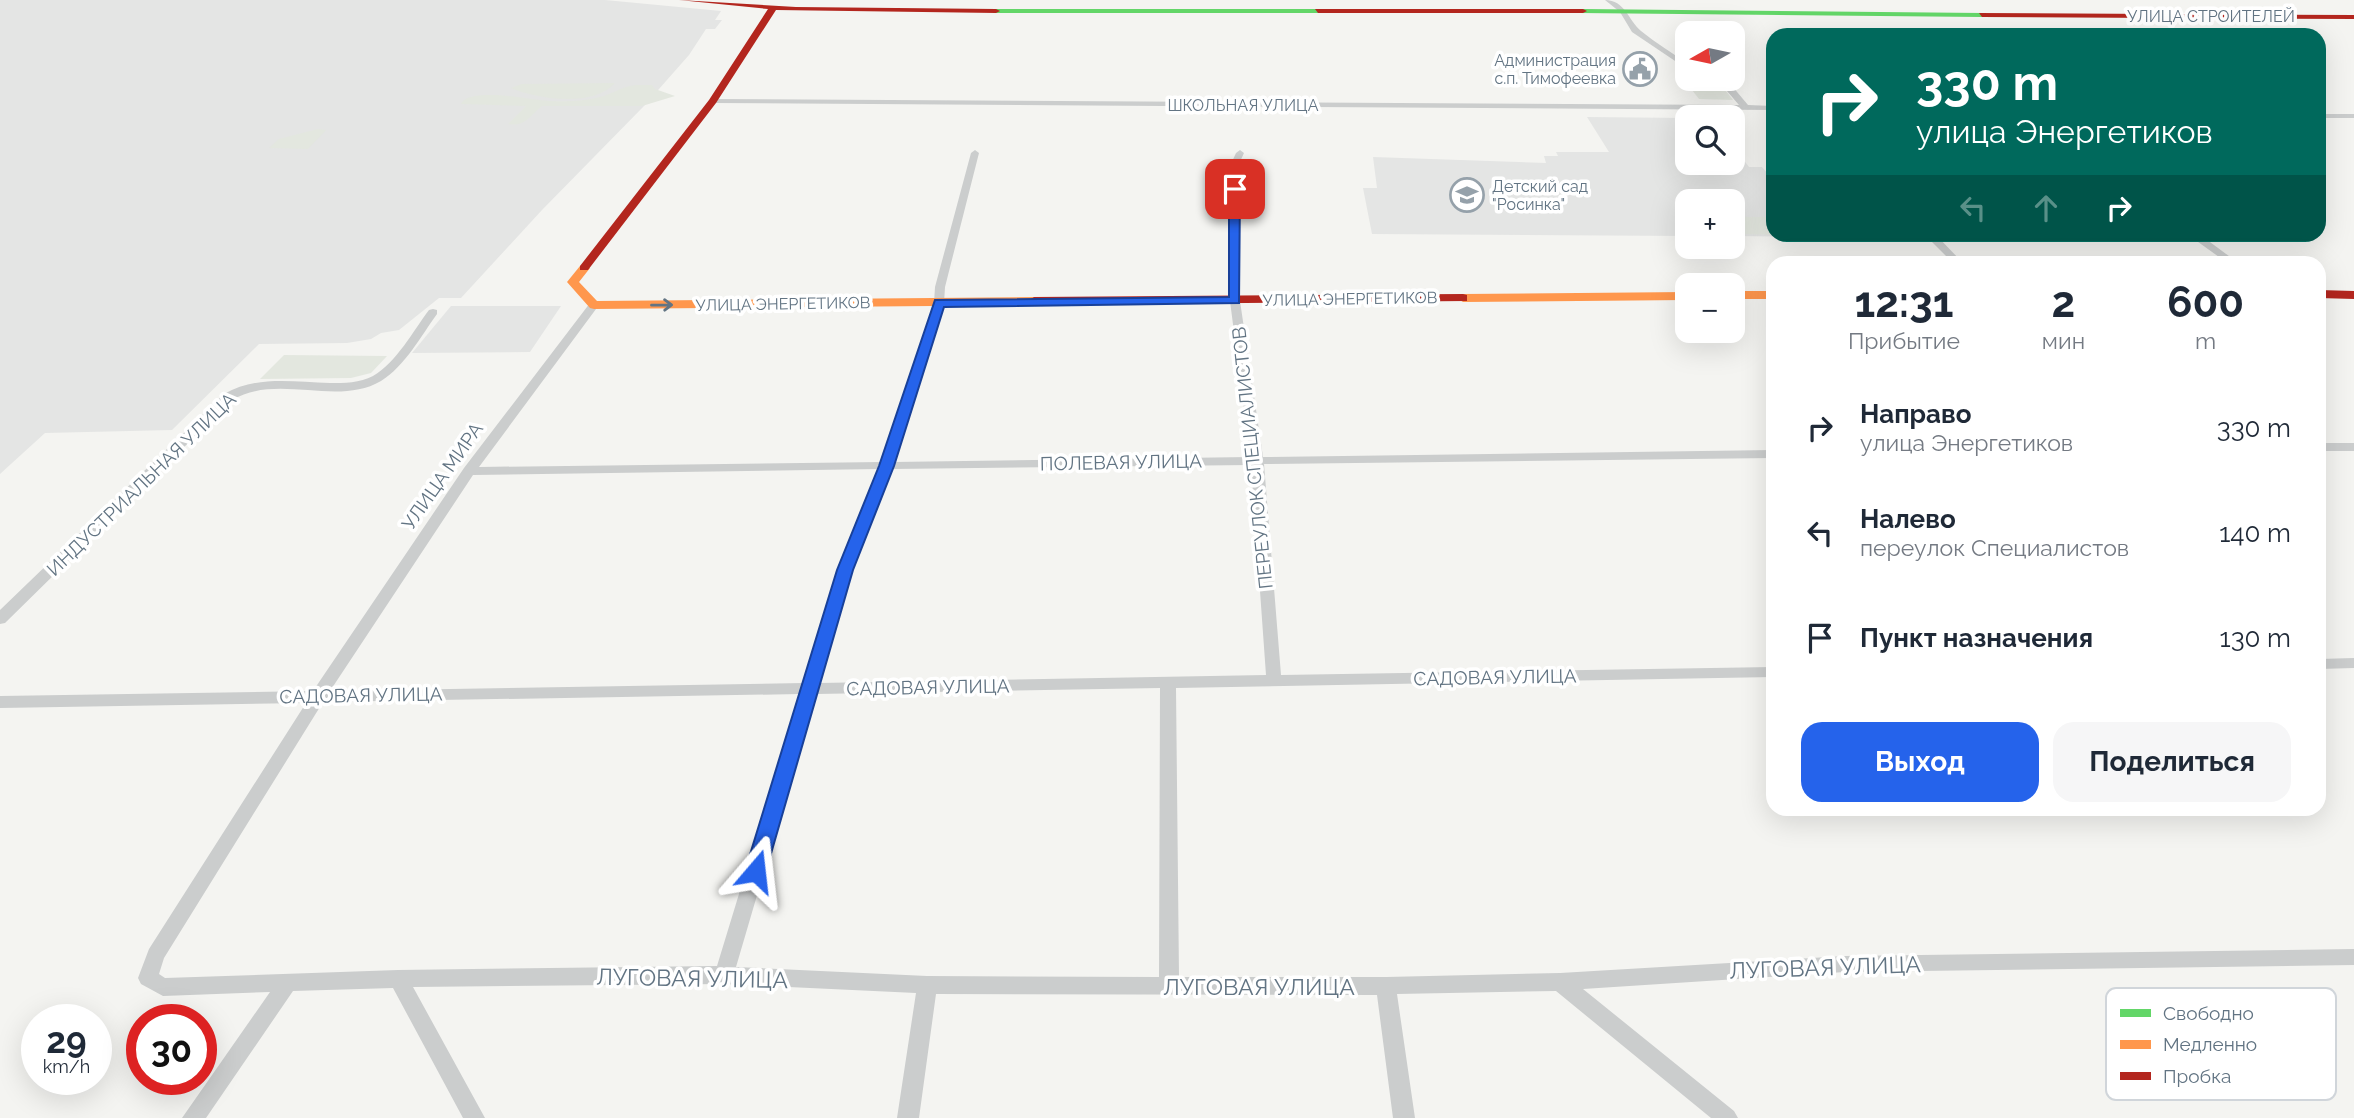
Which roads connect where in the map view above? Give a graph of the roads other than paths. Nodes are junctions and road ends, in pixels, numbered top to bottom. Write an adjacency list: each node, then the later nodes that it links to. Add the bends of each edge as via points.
1 (683, 0): 3 (main road, УЛИЦА СТРОИТЕЛЕЙ)
2 (1608, 0): 4 (street)
3 (773, 8): 4 (main road, УЛИЦА СТРОИТЕЛЕЙ); 8 (main road)
4 (1623, 11): 5 (main road, УЛИЦА СТРОИТЕЛЕЙ); 6 (street, via 1635,30)
5 (2354, 17)
6 (1675, 58)
7 (1732, 91): 9 (street)
8 (713, 101): 9 (street, ШКОЛЬНАЯ УЛИЦА); 26 (main road, via 573,282)
9 (1746, 108): 10 (street, ШКОЛЬНАЯ УЛИЦА)
10 (1766, 108)
11 (2326, 116): 12 (street)
12 (2354, 116)
13 (975, 153): 25 (street)
14 (1240, 153): 24 (street, ПЕРЕУЛОК СПЕЦИАЛИСТОВ, via 1234,166)
15 (1937, 242): 17 (street)
16 (2203, 242): 18 (street)
17 (1950, 256)
18 (2223, 256)
19 (2326, 294): 22 (main road)
20 (1745, 295): 21 (main road)
21 (1766, 295)
22 (2354, 295)
23 (1675, 296): 24 (main road, УЛИЦА ЭНЕРГЕТИКОВ)
24 (1235, 301): 25 (main road, УЛИЦА ЭНЕРГЕТИКОВ); 31 (street, ПЕРЕУЛОК СПЕЦИАЛИСТОВ)
25 (939, 303): 26 (main road, УЛИЦА ЭНЕРГЕТИКОВ, one-way to 25); 32 (street)
26 (594, 305): 33 (street, УЛИЦА МИРА)
27 (433, 312): 34 (street, ИНДУСТРИАЛЬНАЯ УЛИЦА, via 370,382 259,385 228,397)
28 (2326, 447): 29 (street)
29 (2354, 447)
30 (1766, 454): 31 (street, ПОЛЕВАЯ УЛИЦА)
31 (1256, 459): 32 (street, ПОЛЕВАЯ УЛИЦА); 38 (street, ПЕРЕУЛОК СПЕЦИАЛИСТОВ)
32 (887, 466): 33 (street, ПОЛЕВАЯ УЛИЦА); 40 (street, via 845,570)
33 (469, 471): 41 (street, УЛИЦА МИРА)
34 (0, 619)
35 (2354, 663): 36 (street)
36 (2326, 664)
37 (1766, 672): 38 (street, САДОВАЯ УЛИЦА)
38 (1274, 681): 39 (street, САДОВАЯ УЛИЦА)
39 (1168, 683): 40 (street, САДОВАЯ УЛИЦА); 49 (street)
40 (811, 689): 41 (street, САДОВАЯ УЛИЦА); 44 (street)
41 (319, 695): 42 (street, САДОВАЯ УЛИЦА); 51 (street, УЛИЦА МИРА, via 156,956 148,978)
42 (0, 702)
43 (2354, 957): 46 (street, ЛУГОВАЯ УЛИЦА, via 1845,964)
44 (724, 975): 45 (street, ЛУГОВАЯ УЛИЦА); 48 (street, ЛУГОВАЯ УЛИЦА)
45 (398, 979): 47 (street, ЛУГОВАЯ УЛИЦА); 53 (street)
46 (1560, 982): 50 (street, ЛУГОВАЯ УЛИЦА); 56 (street)
47 (288, 983): 51 (street, ЛУГОВАЯ УЛИЦА); 52 (street)
48 (927, 985): 49 (street, ЛУГОВАЯ УЛИЦА); 54 (street)
49 (1169, 985): 50 (street, ЛУГОВАЯ УЛИЦА)
50 (1386, 986): 55 (street)
51 (163, 987)
52 (193, 1118)
53 (474, 1118)
54 (908, 1118)
55 (1404, 1118)
56 (1727, 1118)

